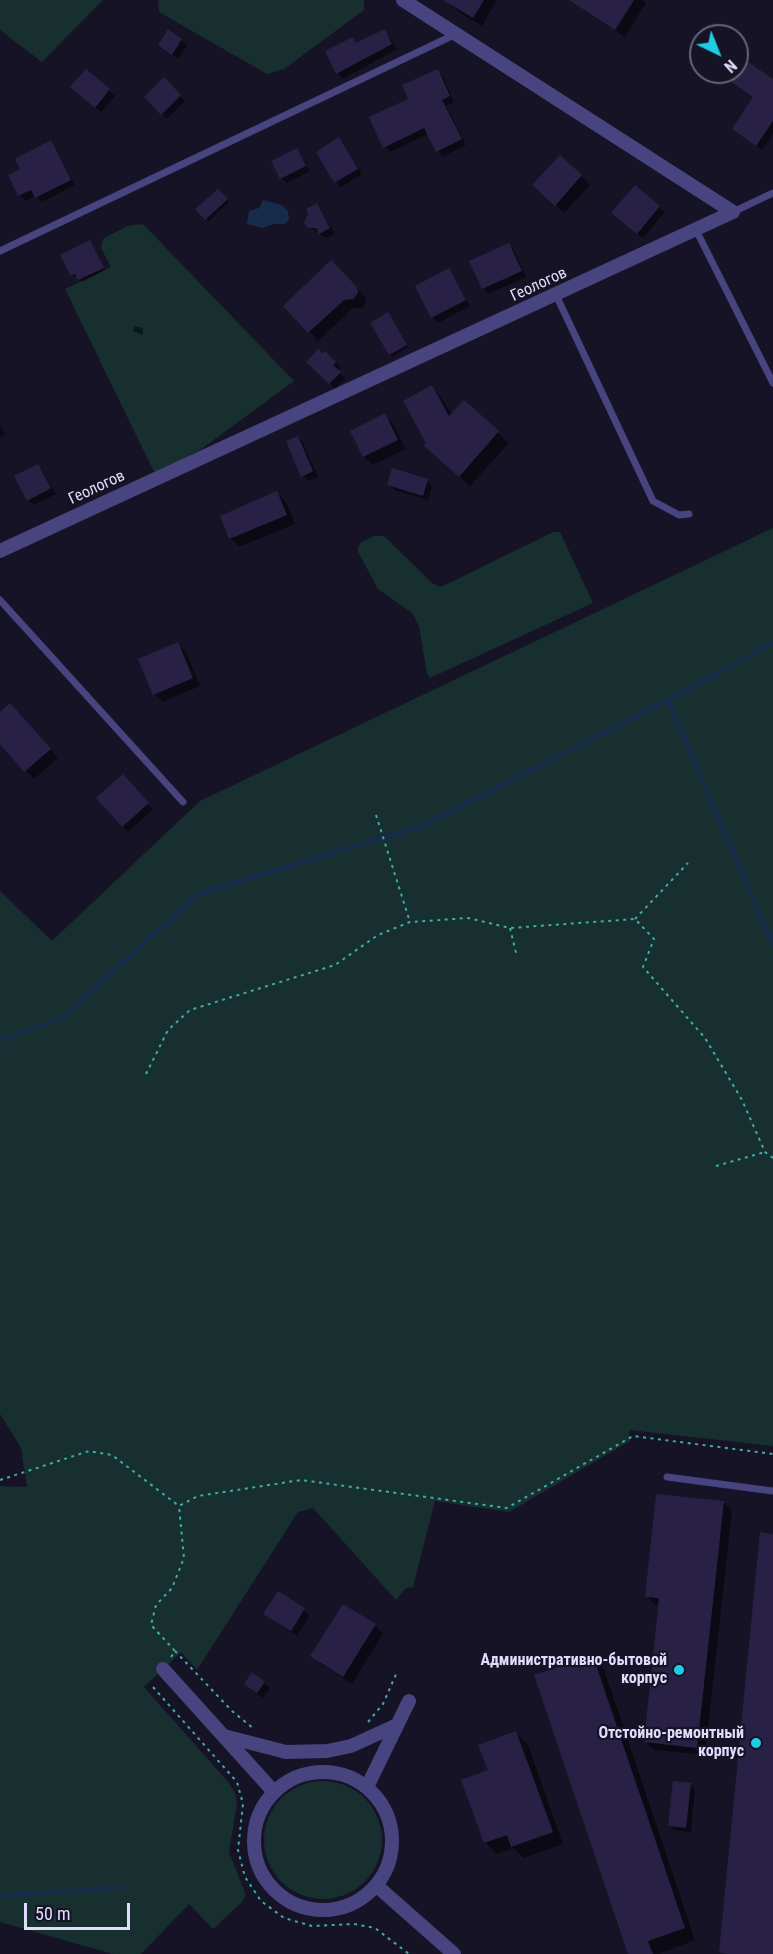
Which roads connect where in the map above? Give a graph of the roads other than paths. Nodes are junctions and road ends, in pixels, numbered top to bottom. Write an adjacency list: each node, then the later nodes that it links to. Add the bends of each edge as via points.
1 (403, 0): 2 (street)
2 (456, 34): 4 (street); 6 (lane)
3 (773, 193): 4 (lane)
4 (733, 212): 5 (street, Геологов)
5 (696, 230): 7 (street, Геологов); 8 (lane)
6 (0, 251)
7 (556, 296): 9 (lane, via 653,501 679,516); 10 (street, Геологов)
8 (773, 383)
9 (689, 514)
10 (0, 551)
11 (0, 600): 12 (lane)
12 (183, 802)
13 (667, 1477): 14 (lane)
14 (773, 1491)
15 (163, 1669): 18 (street)
16 (409, 1701): 17 (street)
17 (397, 1725): 18 (street, via 351,1746 327,1751 286,1752); 19 (street)
18 (224, 1736): 20 (street)
19 (367, 1787): 20 (street, via 337,1773 320,1772 288,1782); 21 (street, via 384,1808 393,1834 387,1870)
20 (274, 1792): 21 (street, via 255,1827 254,1848 259,1868 284,1899 303,1908 333,1910 362,1899)
21 (377, 1886): 22 (street)
22 (454, 1954)

